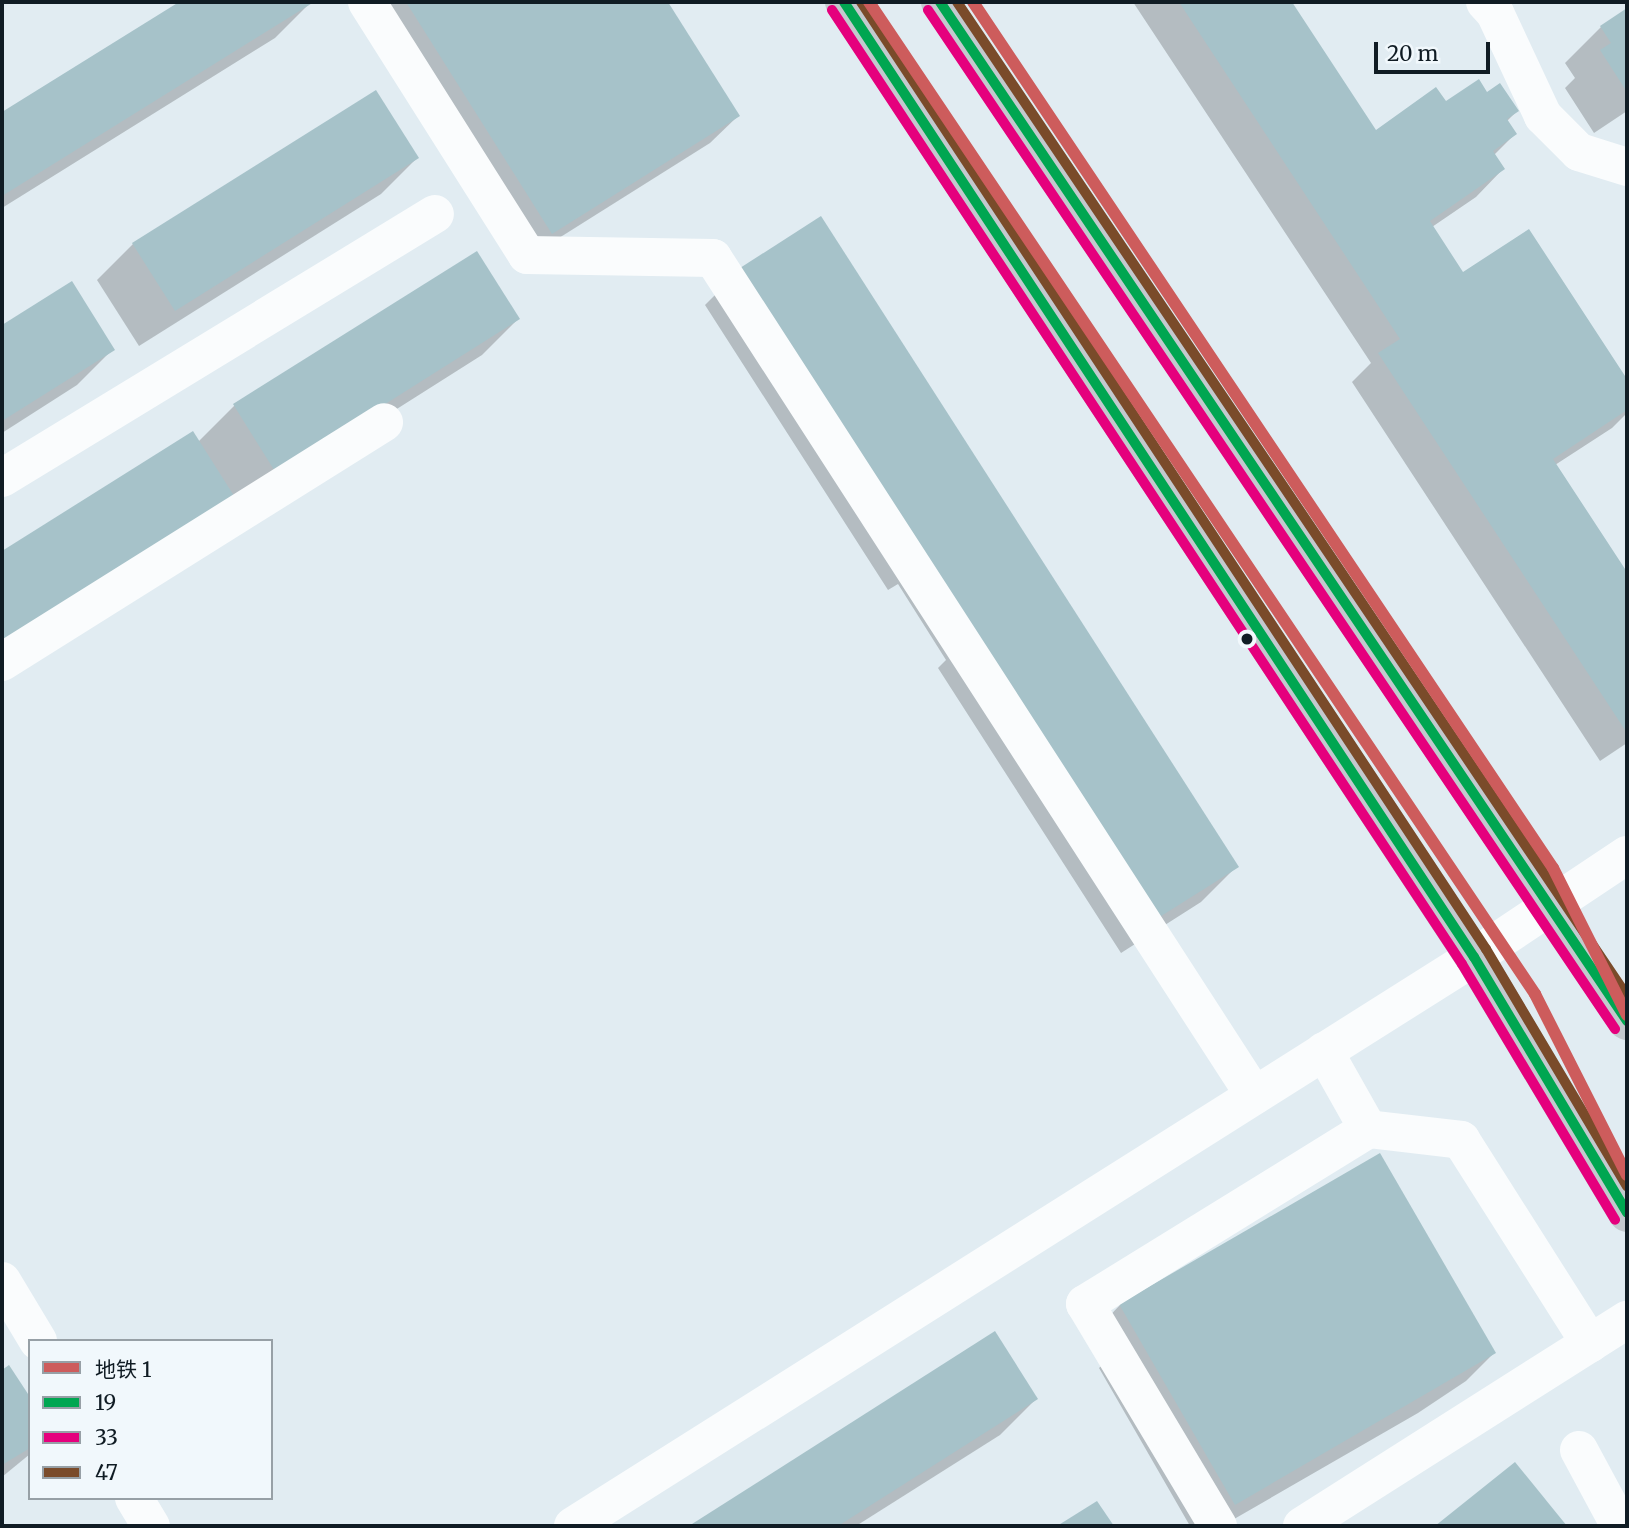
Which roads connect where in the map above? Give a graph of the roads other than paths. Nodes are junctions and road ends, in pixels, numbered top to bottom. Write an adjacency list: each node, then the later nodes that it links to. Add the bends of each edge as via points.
1 (367, 2): 15 (street, via 527,256 713,258)
2 (844, 2): 12 (main road)
3 (940, 2): 11 (main road)
4 (1485, 2): 5 (street, via 1495,12 1543,116 1579,152)
5 (1627, 167)
6 (435, 214): 8 (street)
7 (384, 422): 9 (street)
8 (2, 478)
9 (2, 662)
10 (1627, 855): 11 (street)
11 (1552, 905): 12 (street); 13 (main road)
12 (1474, 957): 14 (street); 17 (main road)
13 (1627, 1021)
14 (1324, 1051): 15 (street); 16 (street)
15 (1254, 1095): 25 (street)
16 (1368, 1129): 21 (street, via 1461,1140); 26 (street, via 1085,1304)
17 (1627, 1213)
18 (2, 1281): 20 (street)
19 (1627, 1320): 21 (street)
20 (37, 1339)
21 (1590, 1343): 27 (street)
22 (1579, 1450): 28 (street)
23 (135, 1500): 24 (street)
24 (151, 1526)
25 (573, 1526)
26 (1218, 1526)
27 (1302, 1526)
28 (1620, 1526)

